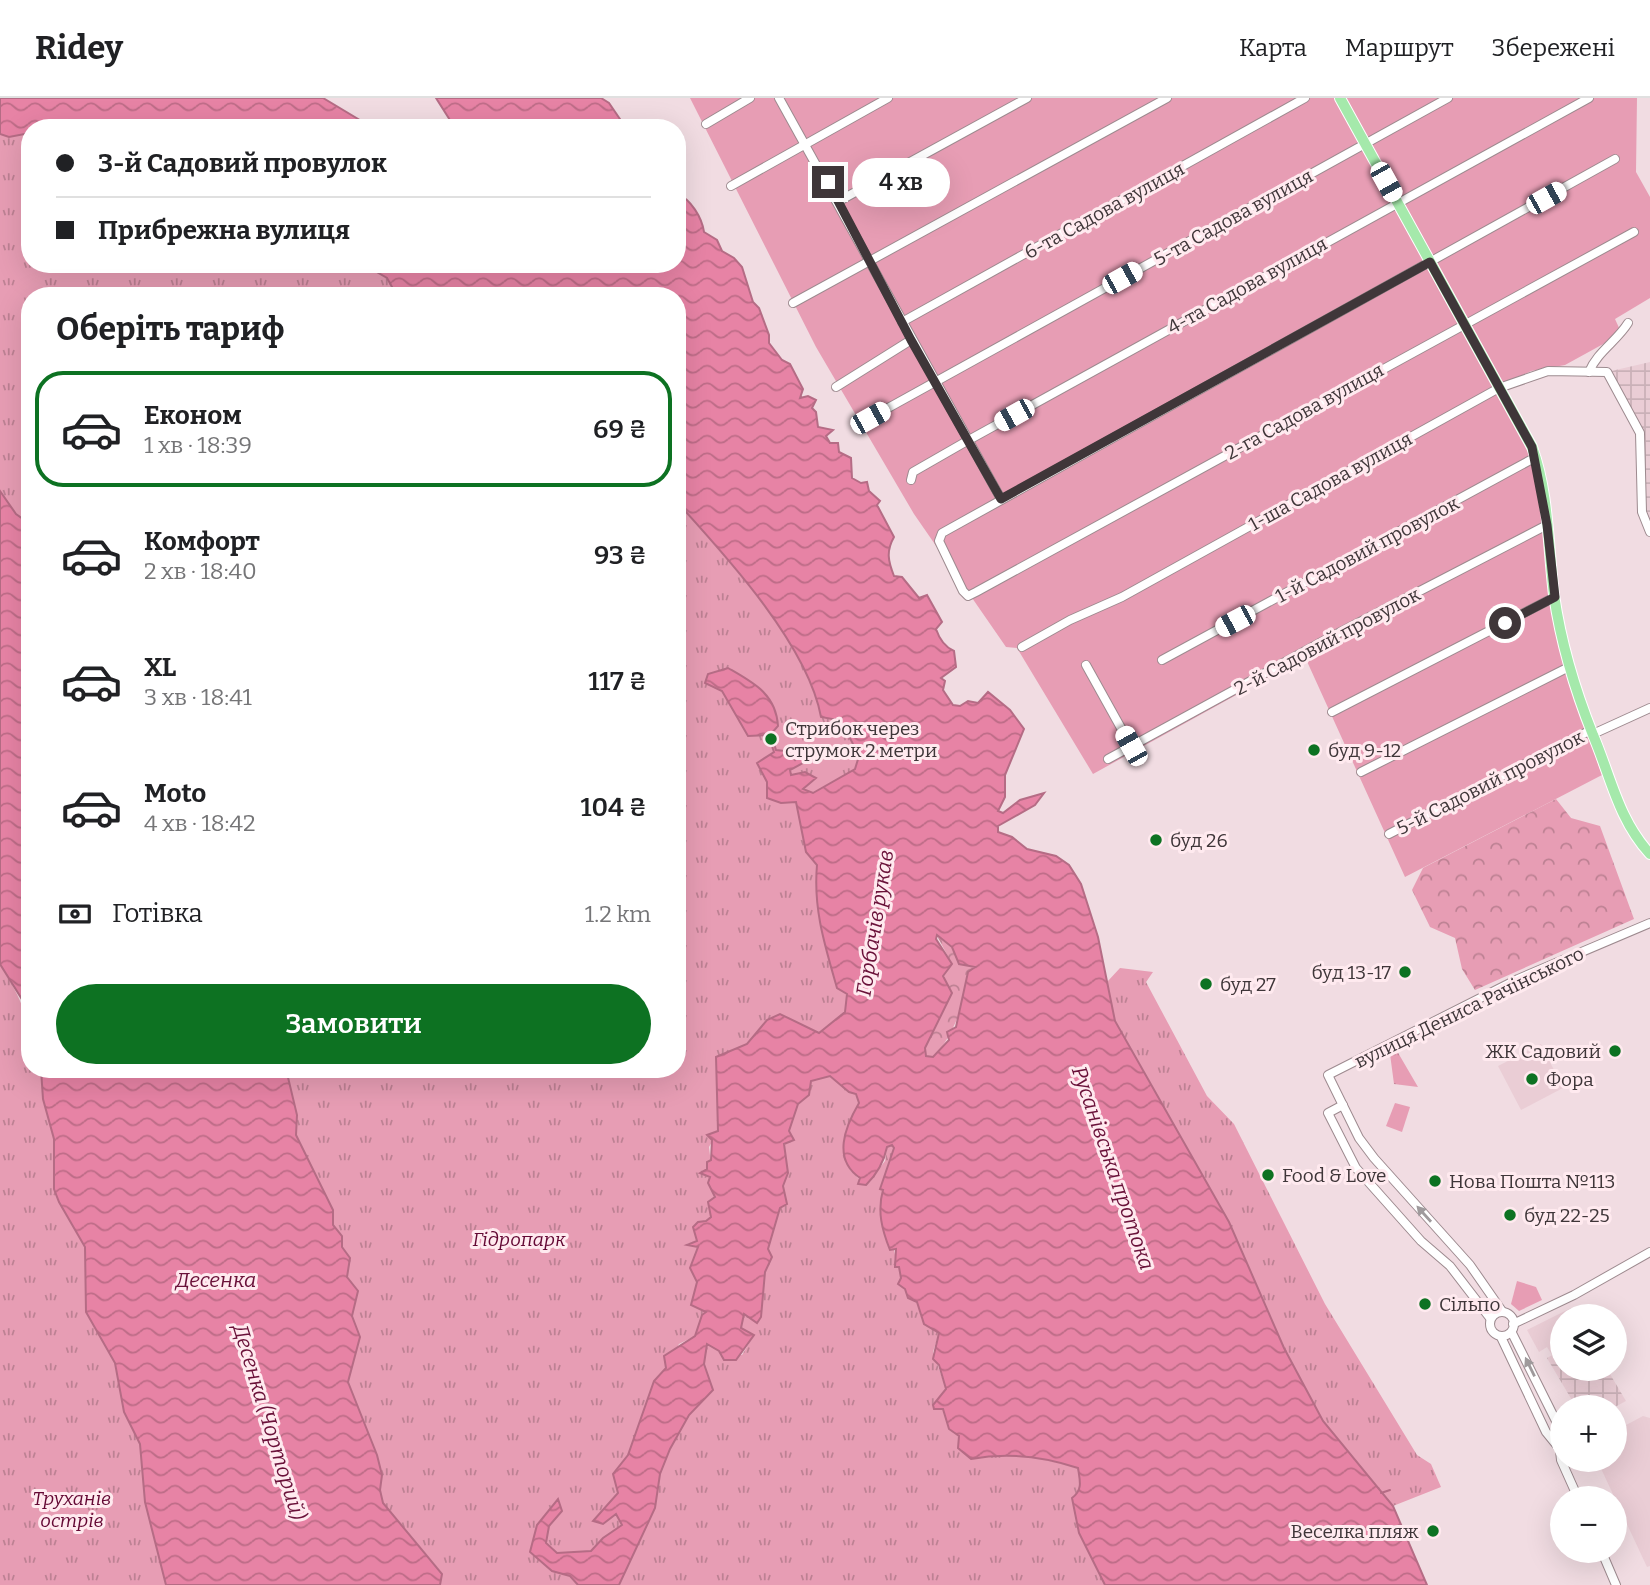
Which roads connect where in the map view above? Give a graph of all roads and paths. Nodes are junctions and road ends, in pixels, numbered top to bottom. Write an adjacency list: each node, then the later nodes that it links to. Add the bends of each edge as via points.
1 (750, 98): 10 (street)
2 (779, 98): 11 (street)
3 (888, 98): 11 (street)
4 (1027, 98): 15 (street)
5 (1167, 98): 18 (street)
6 (1305, 98): 21 (street, 6-та Садова вулиця)
7 (1340, 98): 12 (main road)
8 (1448, 98): 12 (street, 5-та Садова вулиця)
9 (1589, 98): 16 (street, 4-та Садова вулиця)
10 (706, 124)
11 (805, 144): 14 (street); 15 (street)
12 (1365, 144): 16 (main road); 26 (street, 5-та Садова вулиця)
13 (1615, 159): 19 (street)
14 (731, 186)
15 (839, 201): 18 (street)
16 (1397, 202): 19 (main road); 30 (street, 4-та Садова вулиця)
17 (1634, 232): 22 (street, 2-га Садова вулиця)
18 (870, 262): 20 (street); 21 (street)
19 (1430, 262): 22 (main road); 33 (street)
20 (793, 303)
21 (902, 322): 24 (street)
22 (1463, 323): 28 (main road); 33 (street, 2-га Садова вулиця, via 968,596 939,541 942,533)
23 (1628, 323): 25 (street, via 1594,360)
24 (911, 340): 26 (street); 27 (street)
25 (1589, 372): 28 (street, 1-ша Садова вулиця, via 1548,371); 35 (street, via 1606,372 1640,433 1642,512)
26 (934, 382): 29 (street, 5-та Садова вулиця); 30 (street)
27 (836, 387)
28 (1499, 388): 31 (main road); 37 (street, 1-ша Садова вулиця, via 1122,597)
29 (870, 418)
30 (967, 441): 32 (street, 4-та Садова вулиця, via 913,472); 33 (street)
31 (1536, 457): 34 (main road); 38 (street, 1-й Садовий провулок)
32 (911, 480)
33 (1001, 499)
34 (1547, 525): 36 (main road); 44 (street, 2-й Садовий провулок)
35 (1650, 532)
36 (1555, 597): 40 (main road); 42 (street)
37 (1022, 647)
38 (1162, 660)
39 (1086, 665): 44 (street)
40 (1569, 667): 43 (main road); 46 (street)
41 (1650, 708): 43 (street, 5-й Садовий провулок)
42 (1332, 712)
43 (1592, 732): 47 (street, 5-й Садовий провулок); 48 (main road, via 1617,805)
44 (1131, 746): 45 (street, 2-й Садовий провулок)
45 (1108, 759)
46 (1361, 772)
47 (1389, 834)
48 (1650, 855)
49 (1650, 923): 50 (street, вулиця Дениса Рачінського, via 1518,979 1328,1075)
50 (1343, 1105): 52 (street, one-way to 50, via 1470,1265 1374,1158); 53 (street, via 1328,1113 1356,1168 1421,1241 1450,1266)
51 (1650, 1252): 54 (street)
52 (1502, 1311): 53 (street); 54 (street)
53 (1490, 1318): 55 (street)
54 (1513, 1328): 55 (street); 56 (street, one-way to 54)
55 (1501, 1337): 57 (street)
56 (1550, 1408)
57 (1550, 1437)
58 (1607, 1563): 59 (street)
59 (1616, 1585)

